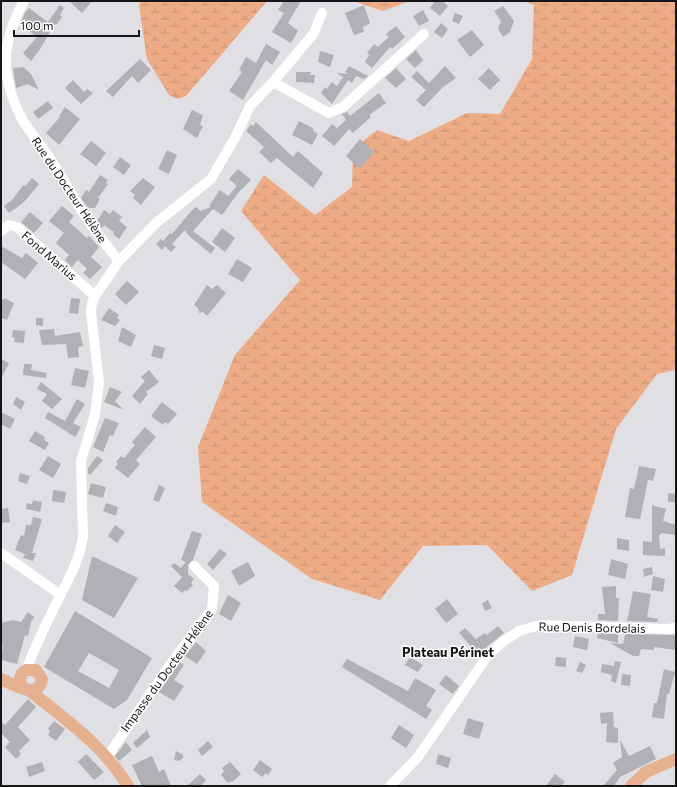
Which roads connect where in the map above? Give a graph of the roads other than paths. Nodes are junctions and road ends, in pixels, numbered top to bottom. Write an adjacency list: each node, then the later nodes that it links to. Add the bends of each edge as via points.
1 (24, 1): 6 (street, Rue du Docteur Hélène, via 3,40 1,68 5,88 17,112 53,162 85,217)
2 (322, 13): 4 (street, via 314,33)
3 (424, 34): 4 (street, via 343,107 329,113)
4 (274, 82): 6 (street, via 250,106 211,179 156,223)
5 (1, 231): 7 (street, Fond Marius, via 9,225 16,227)
6 (119, 261): 7 (street)
7 (95, 296): 10 (street, via 91,312 99,382 95,415 81,460 83,536 75,569)
8 (1, 553): 10 (street)
9 (194, 566): 19 (street, Impasse du Docteur Hélène, via 214,586 213,608 167,669)
10 (61, 595): 12 (street)
11 (676, 628): 22 (street, Rue Denis Bordelais, via 667,630 540,625 519,632 488,655 418,757)
12 (34, 654): 13 (street); 16 (street)
13 (24, 671): 14 (main road); 16 (main road, via 36,670); 17 (main road, via 20,678)
14 (1, 673)
15 (1, 679): 17 (main road)
16 (41, 679): 17 (main road, via 37,688); 18 (main road)
17 (27, 690): 18 (main road)
18 (48, 706): 19 (main road)
19 (107, 757): 21 (main road)
20 (676, 759): 23 (main road, via 646,772)
21 (128, 786)
22 (390, 786)
23 (631, 786)

